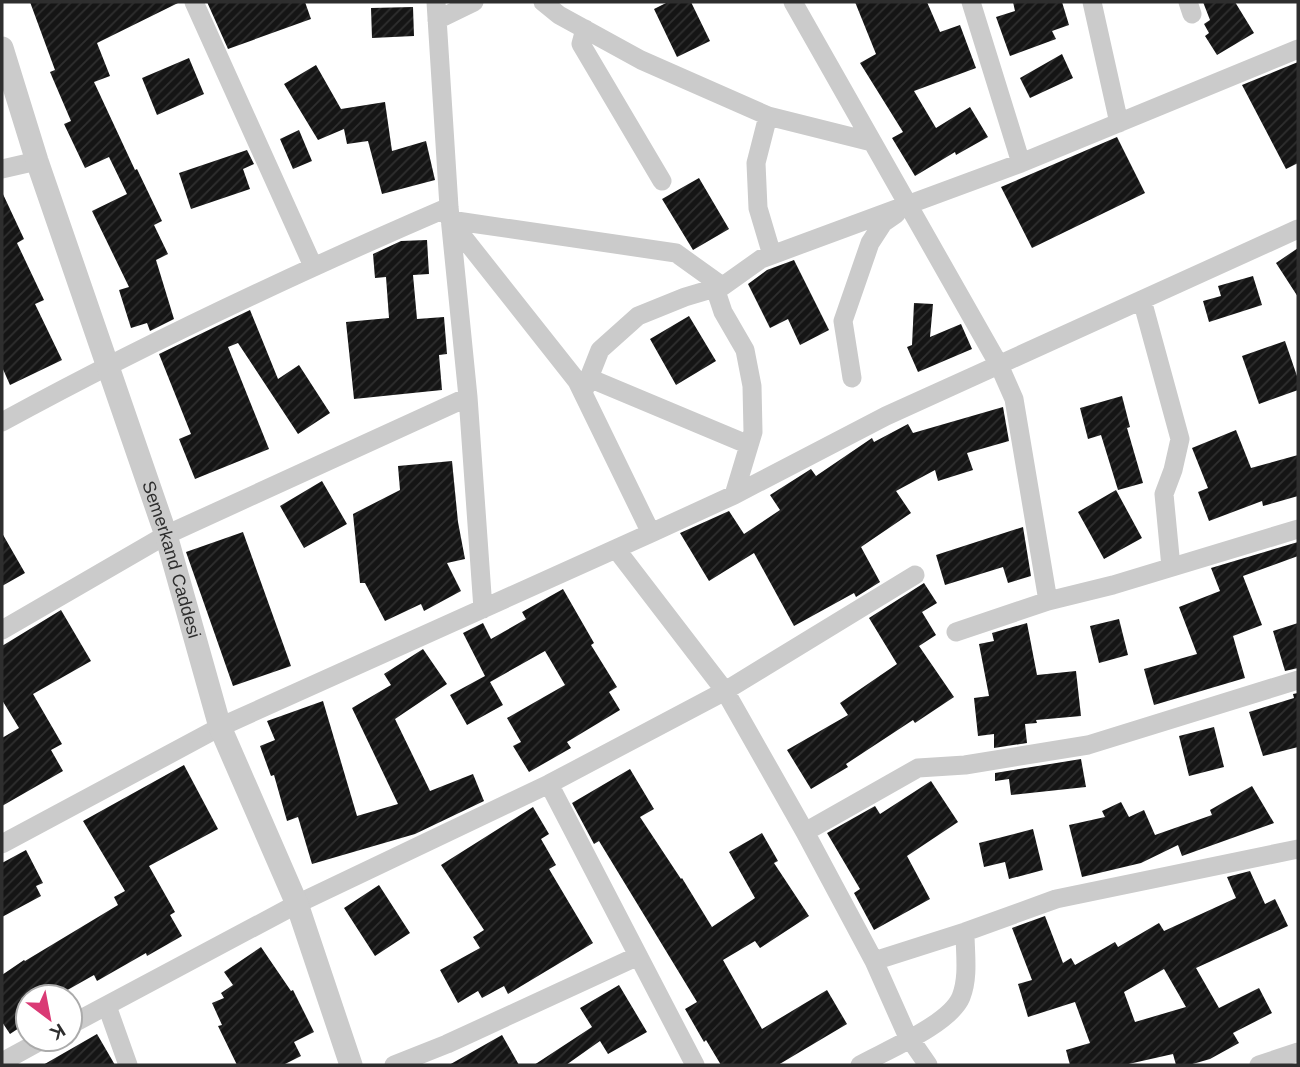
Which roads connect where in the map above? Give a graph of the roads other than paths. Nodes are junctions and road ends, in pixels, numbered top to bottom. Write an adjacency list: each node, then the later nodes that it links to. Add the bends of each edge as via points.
1 (194, 2): 22 (street)
2 (474, 2): 7 (street)
3 (543, 2): 8 (street)
4 (793, 2): 13 (street)
5 (971, 2): 15 (street)
6 (1092, 2): 12 (street)
7 (436, 11): 19 (street)
8 (585, 29): 11 (street, via 641,60); 17 (street, via 581,44)
9 (2, 48): 14 (street, Semerkand Caddesi)
10 (1298, 49): 12 (street)
11 (768, 116): 13 (street); 21 (street, via 756,163 758,208)
12 (1119, 123): 15 (street)
13 (873, 142): 18 (street)
14 (37, 160): 16 (street); 25 (street, Semerkand Caddesi)
15 (1021, 163): 18 (street)
16 (2, 169)
17 (662, 181)
18 (908, 205): 21 (street); 26 (street); 27 (street, via 883,223 870,243 842,321)
19 (450, 217): 22 (street); 23 (street, via 676,253); 28 (street, via 577,381); 29 (street)
20 (1298, 229): 24 (street)
21 (772, 254): 23 (street)
22 (313, 266): 25 (street)
23 (722, 286): 28 (street, via 638,316 600,350); 31 (street, via 716,291 745,349 752,386)
24 (1142, 300): 26 (street); 37 (street, via 1180,439 1164,494)
25 (109, 364): 30 (street); 35 (street, Semerkand Caddesi)
26 (999, 365): 32 (street, via 886,416); 39 (street, via 1014,399)
27 (852, 378)
28 (586, 386): 31 (street); 34 (street)
29 (468, 397): 35 (street); 40 (street)
30 (2, 422)
31 (749, 445): 32 (street)
32 (734, 495): 34 (street)
33 (1298, 529): 37 (street)
34 (651, 533): 36 (street)
35 (166, 535): 41 (street); 45 (street, Semerkand Caddesi)
36 (616, 549): 40 (street); 44 (street)
37 (1171, 567): 39 (street)
38 (915, 575): 44 (street)
39 (1048, 601): 42 (street)
40 (483, 608): 45 (street)
41 (2, 631)
42 (956, 632)
43 (1298, 680): 47 (street, via 1088,745 918,768)
44 (725, 691): 46 (street); 47 (street)
45 (220, 727): 48 (street); 50 (street, Semerkand Caddesi)
46 (549, 784): 50 (street); 52 (street)
47 (805, 832): 53 (street)
48 (2, 844)
49 (1298, 849): 51 (street, via 1056,899)
50 (297, 904): 54 (street); 61 (street, Semerkand Caddesi)
51 (965, 932): 53 (street); 56 (street, via 966,979 961,998 951,1014)
52 (638, 956): 62 (street); 63 (street)
53 (874, 961): 56 (street)
54 (107, 1006): 55 (street); 60 (street)
55 (84, 1018)
56 (911, 1038): 64 (street); 65 (street)
57 (1298, 1052): 66 (street)
58 (18, 1053): 59 (street)
59 (2, 1062)
60 (128, 1065)
61 (351, 1065)
62 (394, 1065)
63 (695, 1065)
64 (860, 1065)
65 (928, 1065)
66 (1259, 1065)

